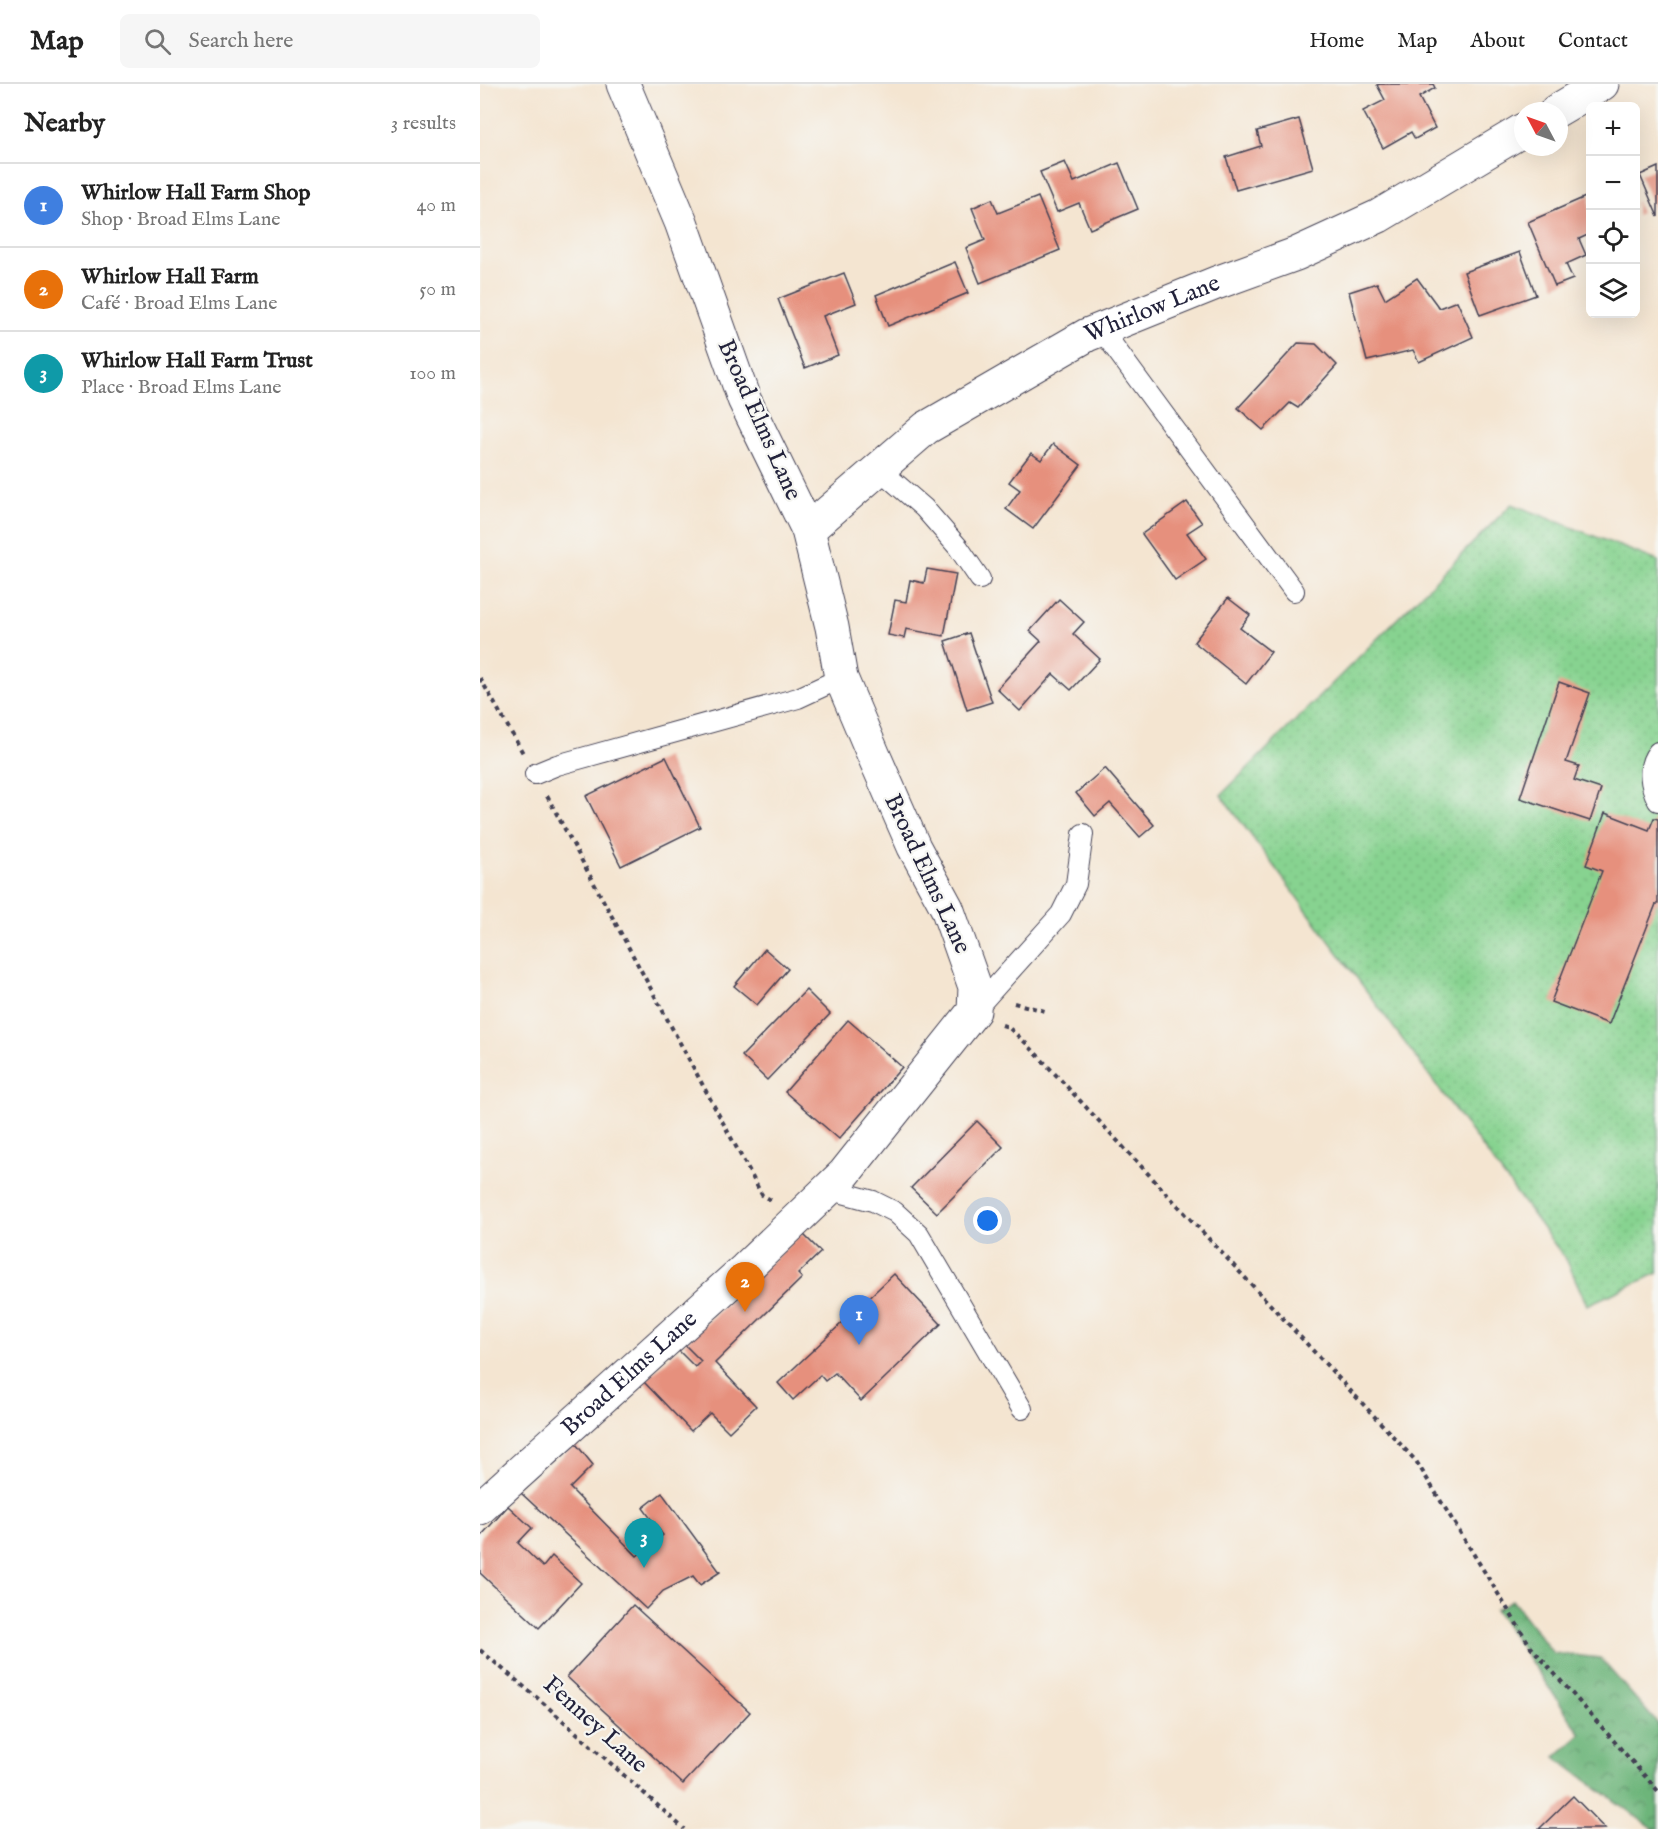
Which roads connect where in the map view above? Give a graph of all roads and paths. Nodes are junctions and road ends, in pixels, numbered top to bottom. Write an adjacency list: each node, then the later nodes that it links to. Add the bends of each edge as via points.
1 (623, 84): 7 (street, Broad Elms Lane, via 681,222 744,399)
2 (1602, 84): 3 (street)
3 (1568, 104)
4 (1514, 135): 5 (street, Whirlow Lane, via 1379,216 1296,254)
5 (1101, 329): 6 (street, Whirlow Lane, via 926,428); 9 (lane)
6 (879, 469): 7 (street, Whirlow Lane); 8 (lane, via 924,508)
7 (808, 530): 11 (street, Broad Elms Lane)
8 (980, 579)
9 (1294, 591)
10 (480, 678): 13 (path)
11 (842, 678): 13 (lane, via 798,698); 16 (street, Broad Elms Lane, via 914,847 947,908 975,987)
12 (1658, 752): 14 (lane, via 1652,759 1650,775)
13 (535, 774): 18 (path, via 762,1195)
14 (1658, 801)
15 (1083, 834): 16 (lane, via 1076,884 1061,914)
16 (974, 1011): 17 (street, Broad Elms Lane); 22 (path, via 1008,1028 1029,1046 1416,1461 1531,1647)
17 (828, 1189): 18 (street, Broad Elms Lane); 19 (lane, via 873,1201 895,1212 919,1234)
18 (799, 1217): 20 (street, Broad Elms Lane)
19 (1022, 1409)
20 (480, 1508)
21 (480, 1650): 23 (path, Fenney Lane)
22 (1658, 1791)
23 (684, 1829)

